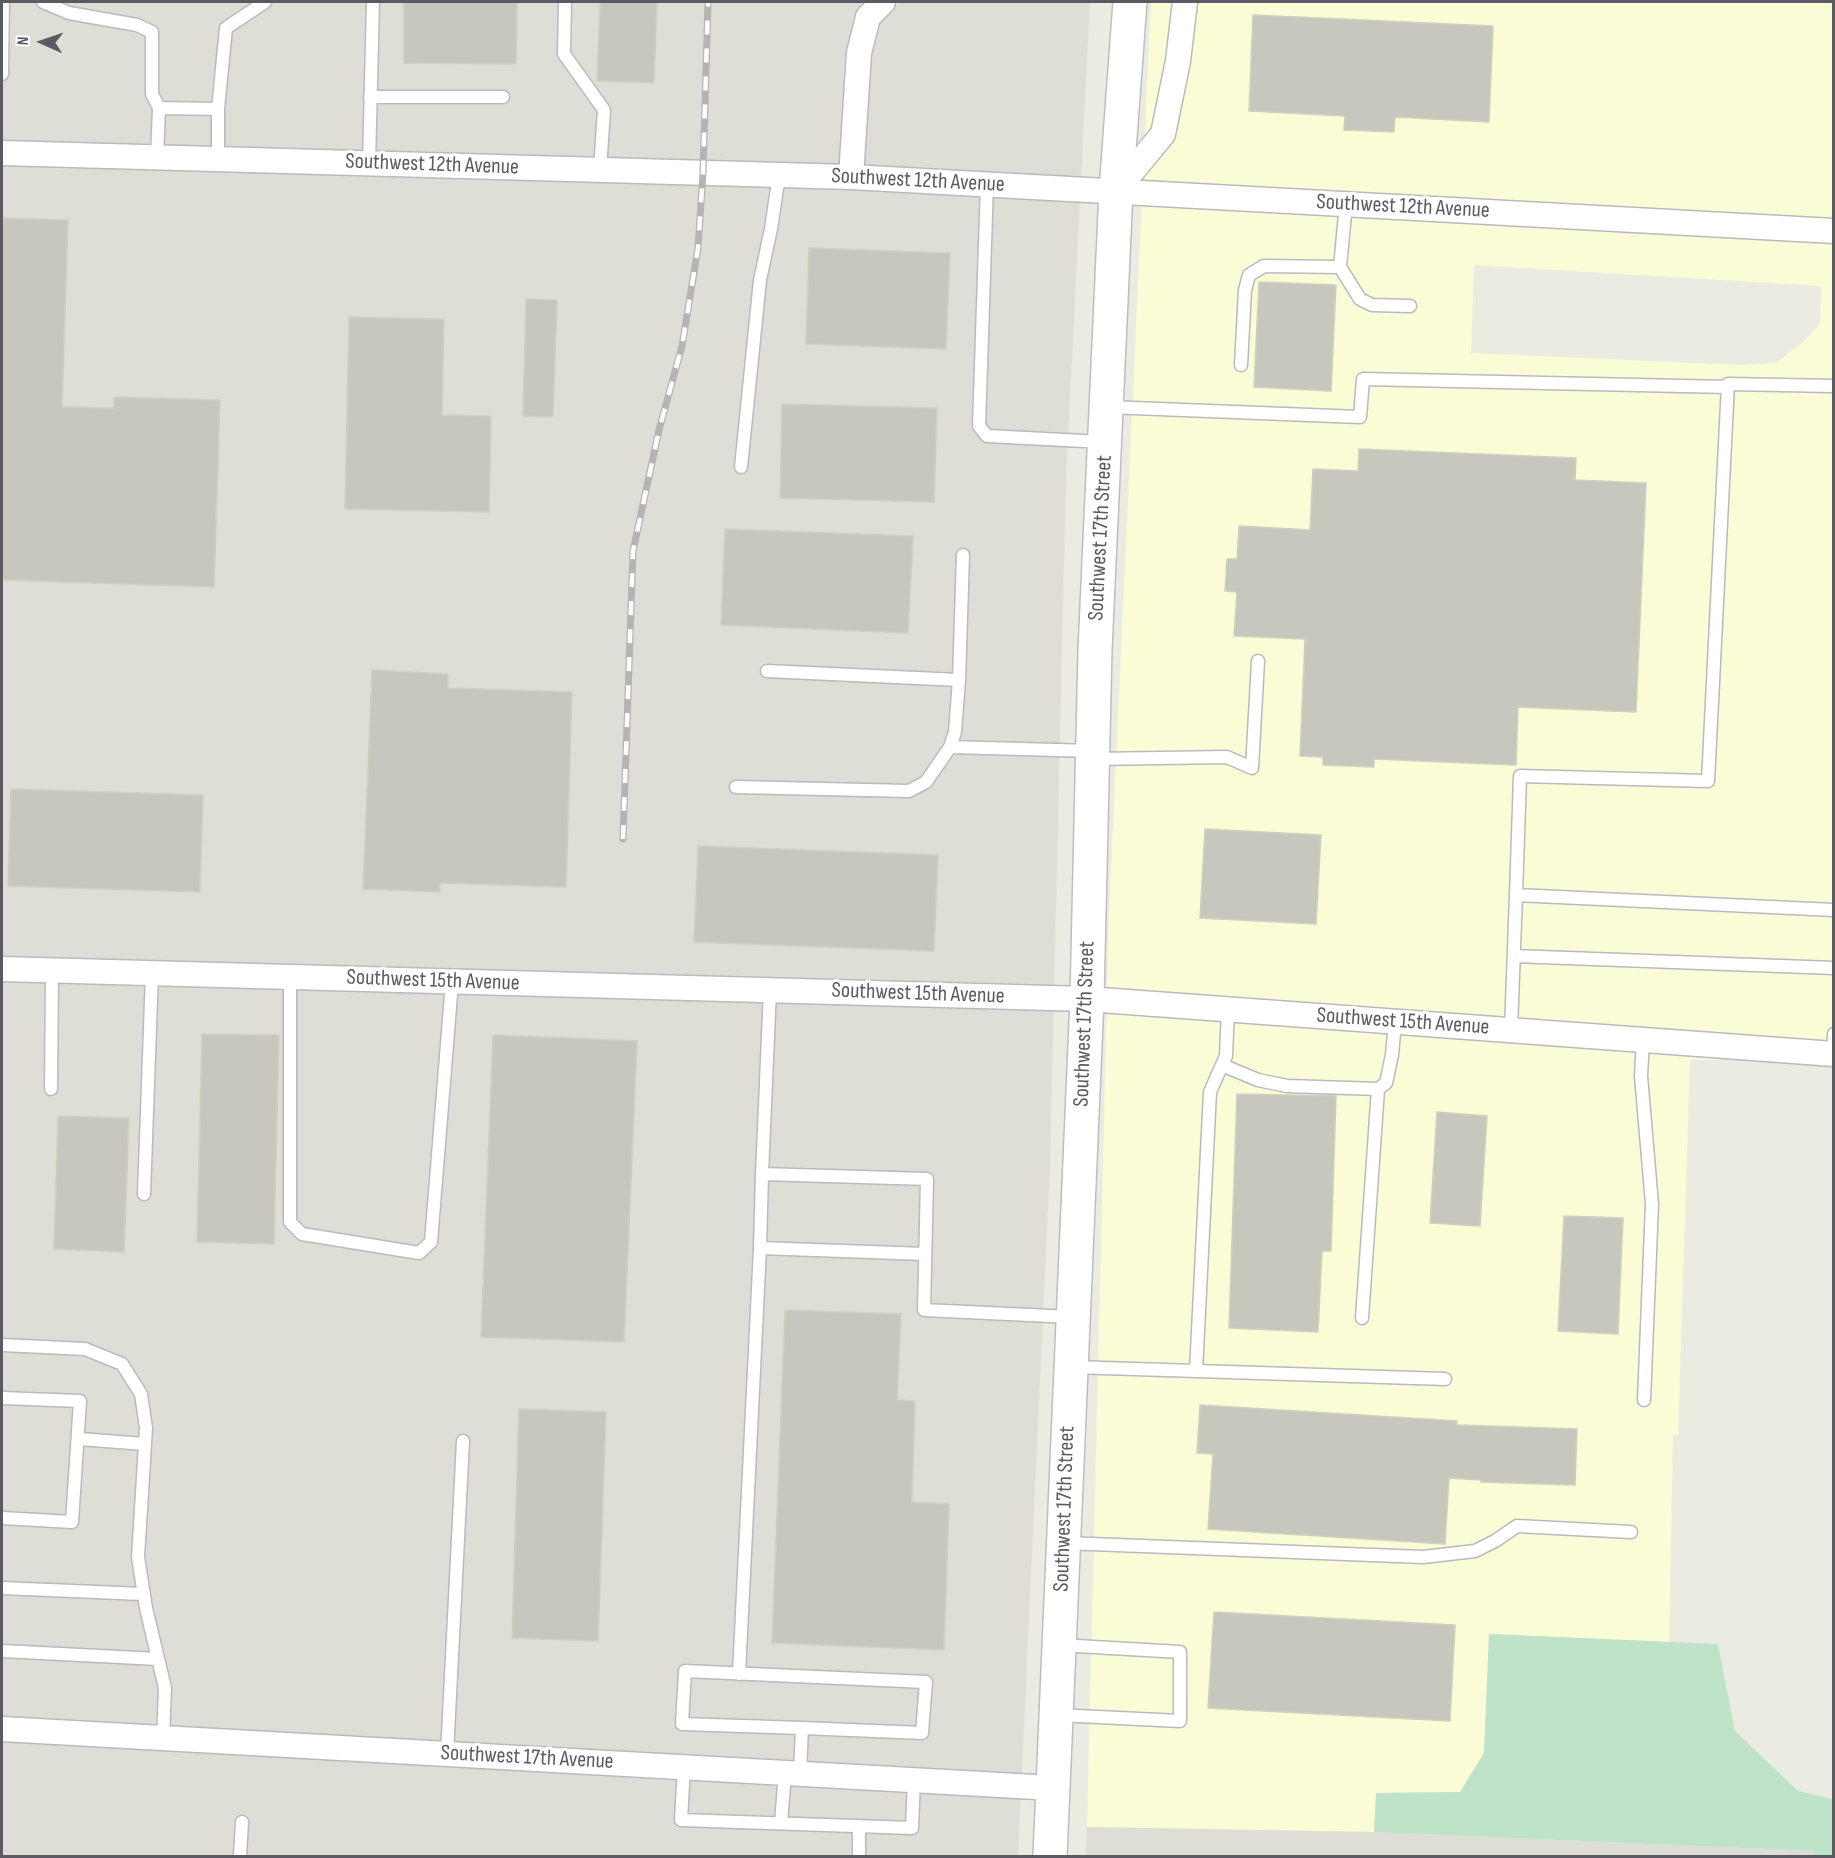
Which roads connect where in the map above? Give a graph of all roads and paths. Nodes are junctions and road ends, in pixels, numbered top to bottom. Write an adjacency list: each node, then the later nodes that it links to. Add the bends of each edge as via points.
1 (3, 2): 10 (lane)
2 (43, 2): 13 (lane, via 69,13 137,25 152,32 152,94)
3 (265, 2): 14 (lane, via 226,28)
4 (373, 2): 11 (lane)
5 (565, 2): 19 (lane, via 564,54 604,110)
6 (883, 2): 21 (street, via 868,17 859,53)
7 (1113, 2): 23 (main road, Southwest 17th Street)
8 (1130, 2): 23 (main road, Southwest 17th Street)
9 (1185, 2): 23 (street, via 1163,134)
10 (2, 74)
11 (370, 97): 12 (lane); 18 (lane)
12 (503, 97)
13 (159, 108): 14 (lane); 16 (lane)
14 (218, 110): 17 (lane)
15 (2, 153): 16 (street, Southwest 12th Avenue)
16 (157, 157): 17 (street, Southwest 12th Avenue)
17 (218, 159): 18 (street, Southwest 12th Avenue)
18 (369, 163): 19 (street, Southwest 12th Avenue)
19 (600, 170): 20 (street, Southwest 12th Avenue)
20 (779, 175): 21 (street, Southwest 12th Avenue); 33 (lane, via 760,280)
21 (851, 177): 22 (street, Southwest 12th Avenue)
22 (987, 184): 23 (street, Southwest 12th Avenue); 32 (lane, via 979,426 987,436)
23 (1116, 191): 24 (street, Southwest 12th Avenue); 31 (main road, Southwest 17th Street)
24 (1346, 204): 25 (street, Southwest 12th Avenue); 26 (lane)
25 (1833, 231)
26 (1340, 267): 27 (lane, via 1360,299 1372,305); 28 (lane, via 1264,266 1249,275)
27 (1410, 306)
28 (1241, 365)
29 (1833, 386): 30 (lane)
30 (1728, 387): 31 (lane, via 1364,379 1360,417); 41 (lane, via 1708,781 1520,776)
31 (1107, 407): 32 (main road, Southwest 17th Street)
32 (1105, 442): 39 (main road, Southwest 17th Street)
33 (741, 467)
34 (963, 555): 37 (lane)
35 (1258, 662): 39 (lane, via 1252,768 1227,757)
36 (767, 671): 37 (lane)
37 (959, 680): 38 (lane)
38 (950, 747): 39 (lane); 40 (lane, via 926,782 909,791)
39 (1093, 755): 51 (main road, Southwest 17th Street)
40 (736, 787)
41 (1516, 895): 42 (lane); 43 (lane)
42 (1833, 910)
43 (1514, 956): 44 (lane); 54 (lane)
44 (1833, 968)
45 (2, 969): 46 (street, Southwest 15th Avenue)
46 (52, 971): 47 (street, Southwest 15th Avenue); 58 (lane)
47 (152, 974): 48 (street, Southwest 15th Avenue); 61 (lane)
48 (290, 977): 49 (street, Southwest 15th Avenue); 49 (lane, via 290,1222 302,1234 419,1253 431,1242)
49 (452, 982): 50 (street, Southwest 15th Avenue)
50 (770, 990): 51 (street, Southwest 15th Avenue); 60 (lane)
51 (1087, 999): 52 (street, Southwest 15th Avenue); 64 (main road, Southwest 17th Street)
52 (1228, 1010): 53 (street, Southwest 15th Avenue); 57 (lane, via 1226,1056)
53 (1395, 1022): 54 (street, Southwest 15th Avenue); 59 (lane, via 1386,1083)
54 (1511, 1030): 55 (street, Southwest 15th Avenue)
55 (1643, 1040): 56 (street, Southwest 15th Avenue); 71 (lane, via 1641,1076 1652,1204)
56 (1833, 1047)
57 (1222, 1065): 59 (lane, via 1258,1080 1287,1086); 68 (lane, via 1210,1092)
58 (51, 1089)
59 (1378, 1089): 65 (lane)
60 (762, 1174): 62 (lane); 63 (lane, via 927,1179)
61 (144, 1194)
62 (760, 1248): 63 (lane); 83 (lane)
63 (925, 1254): 64 (lane, via 924,1310)
64 (1073, 1317): 67 (main road, Southwest 17th Street)
65 (1362, 1318)
66 (2, 1345): 74 (lane, via 85,1349 122,1364 141,1394)
67 (1071, 1367): 68 (lane); 77 (main road, Southwest 17th Street)
68 (1196, 1371): 69 (lane)
69 (1445, 1379)
70 (2, 1398): 72 (lane, via 80,1401)
71 (1644, 1400)
72 (79, 1439): 74 (lane); 75 (lane, via 72,1522)
73 (463, 1441): 88 (lane)
74 (145, 1444): 79 (lane, via 138,1557)
75 (2, 1518)
76 (1631, 1532): 77 (lane, via 1517,1526 1476,1551 1424,1557)
77 (1064, 1542): 80 (main road, Southwest 17th Street)
78 (2, 1588): 79 (lane)
79 (143, 1594): 82 (lane)
80 (1059, 1645): 84 (main road, Southwest 17th Street); 84 (lane, via 1180,1652 1180,1721)
81 (2, 1651): 82 (lane)
82 (158, 1659): 87 (lane, via 165,1688)
83 (740, 1674): 85 (lane, via 685,1671 682,1724); 85 (lane, via 926,1682 922,1733)
84 (1056, 1714): 92 (main road, Southwest 17th Street)
85 (802, 1728): 90 (lane)
86 (2, 1729): 87 (street, Southwest 17th Avenue)
87 (163, 1738): 88 (street, Southwest 17th Avenue)
88 (447, 1754): 89 (street, Southwest 17th Avenue)
89 (684, 1767): 90 (street, Southwest 17th Avenue); 94 (lane, via 681,1820)
90 (792, 1773): 91 (street, Southwest 17th Avenue); 94 (lane)
91 (914, 1780): 92 (street, Southwest 17th Avenue); 95 (lane, via 912,1828)
92 (1053, 1788): 98 (main road, Southwest 17th Street)
93 (242, 1822): 96 (lane)
94 (781, 1823): 95 (lane)
95 (860, 1826): 97 (lane)
96 (240, 1857)
97 (859, 1857)
98 (1050, 1857)

